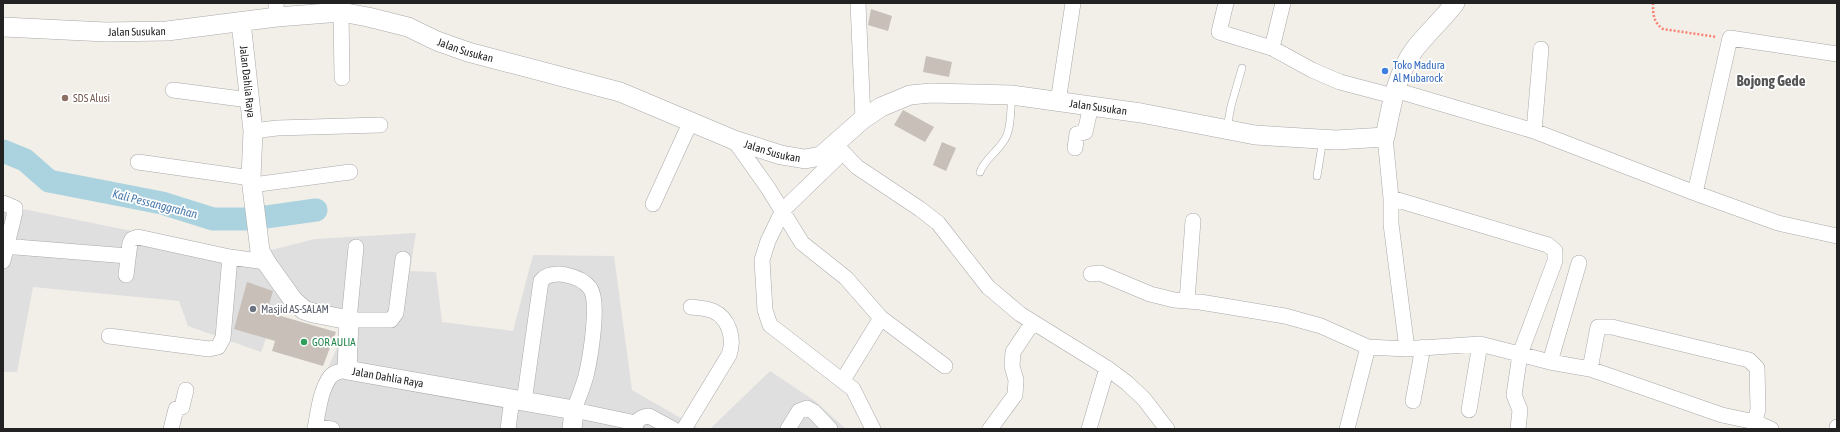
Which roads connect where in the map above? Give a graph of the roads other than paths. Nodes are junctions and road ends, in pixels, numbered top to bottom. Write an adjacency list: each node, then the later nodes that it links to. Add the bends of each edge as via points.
1 (858, 3): 21 (street)
2 (1073, 3): 19 (street)
3 (1226, 3): 10 (street, via 1219,32)
4 (1283, 3): 10 (street)
5 (1455, 3): 16 (street, via 1414,50 1405,64)
6 (277, 10): 7 (street, Jalan Susukan); 8 (street, Jalan Susukan)
7 (341, 12): 14 (street); 22 (street, Jalan Susukan, via 388,21 468,52 620,92)
8 (241, 22): 9 (street, Jalan Susukan, via 167,31 106,32); 18 (street, Jalan Dahlia Raya)
9 (3, 27)
10 (1272, 48): 16 (street, via 1340,82)
11 (1541, 49): 26 (street)
12 (1837, 54): 37 (street, via 1730,38)
13 (1242, 68): 24 (lane)
14 (342, 78)
15 (173, 90): 18 (street)
16 (1394, 93): 26 (street); 27 (street)
17 (1012, 96): 19 (street, Jalan Susukan); 21 (street, Jalan Susukan, via 953,93 910,95 881,107); 34 (lane, via 1008,133)
18 (249, 100): 25 (street, Jalan Dahlia Raya)
19 (1058, 102): 20 (street, Jalan Susukan)
20 (1090, 106): 24 (street, Jalan Susukan); 31 (street, via 1086,132 1077,134)
21 (863, 119): 30 (street, Jalan Susukan)
22 (691, 121): 29 (street, Jalan Susukan); 40 (street)
23 (380, 125): 25 (street)
24 (1226, 130): 28 (street, Jalan Susukan, via 1255,135)
25 (253, 131): 36 (street, Jalan Dahlia Raya)
26 (1534, 131): 37 (street)
27 (1385, 137): 28 (street, Jalan Susukan, via 1359,140); 38 (street)
28 (1323, 139): 35 (lane)
29 (734, 140): 30 (street, Jalan Susukan, via 781,155 805,159 821,156); 41 (street)
30 (839, 148): 41 (street); 57 (street, via 857,167 938,223 988,286)
31 (1075, 148)
32 (138, 162): 36 (street)
33 (350, 172): 36 (street)
34 (980, 172)
35 (1317, 176)
36 (251, 182): 48 (street, Jalan Dahlia Raya)
37 (1695, 193): 43 (street, via 1778,223)
38 (1391, 198): 62 (street, via 1391,224); 63 (street, via 1553,247 1555,261)
39 (3, 203): 45 (street, via 12,205 16,212)
40 (653, 204)
41 (783, 210): 55 (street, via 802,243 846,278); 69 (street, via 762,260 765,310 770,325)
42 (1192, 221): 53 (street)
43 (1837, 236)
44 (356, 247): 56 (street)
45 (4, 251): 46 (street)
46 (128, 256): 47 (street, via 132,239 138,237); 52 (street)
47 (230, 257): 48 (street); 58 (street, via 223,338 218,347 209,349)
48 (263, 257): 56 (street, via 293,300 304,310)
49 (403, 259): 56 (street, via 396,313 391,320)
50 (1579, 263): 64 (street)
51 (1091, 274): 53 (street, via 1100,273 1150,294)
52 (126, 275)
53 (1187, 301): 60 (street, via 1285,316 1321,326)
54 (691, 307): 83 (street, via 716,313 725,322 732,341 728,355)
55 (881, 318): 65 (street); 69 (street)
56 (349, 320): 68 (street, Jalan Dahlia Raya)
57 (1033, 322): 66 (street); 87 (street, via 1013,352 1015,395)
58 (109, 336)
59 (1480, 344): 61 (street); 63 (street); 74 (street)
60 (1368, 347): 62 (street); 90 (street)
61 (1423, 347): 62 (street); 72 (street)
62 (1406, 348)
63 (1520, 354): 64 (street); 91 (street, via 1514,395 1520,410)
64 (1550, 362): 67 (street)
65 (945, 366)
66 (1107, 368): 88 (street); 89 (street, via 1144,399)
67 (1590, 369): 75 (street, via 1722,415); 75 (street, via 1598,327 1612,327 1749,360 1757,368)
68 (347, 370): 71 (street, Jalan Dahlia Raya); 77 (street, via 330,377 321,400)
69 (843, 380): 86 (street, via 853,389)
70 (186, 390): 78 (street, via 182,407 176,409)
71 (518, 400): 73 (street, Jalan Dahlia Raya); 73 (street, via 541,281 561,274 582,281 590,289 595,303 585,376); 80 (street)
72 (1413, 401)
73 (574, 410): 76 (street); 81 (street)
74 (1469, 410)
75 (1756, 422): 92 (street)
76 (636, 426): 82 (street, via 639,419 649,416)
77 (315, 428): 79 (street)
78 (170, 429)
79 (332, 429)
80 (508, 429)
81 (572, 429)
82 (673, 429)
83 (684, 429)
84 (788, 429): 85 (street, via 799,411 807,408)
85 (830, 429)
86 (873, 429)
87 (990, 429)
88 (1089, 429)
89 (1167, 429)
90 (1347, 429)
91 (1518, 429)
92 (1771, 429)

